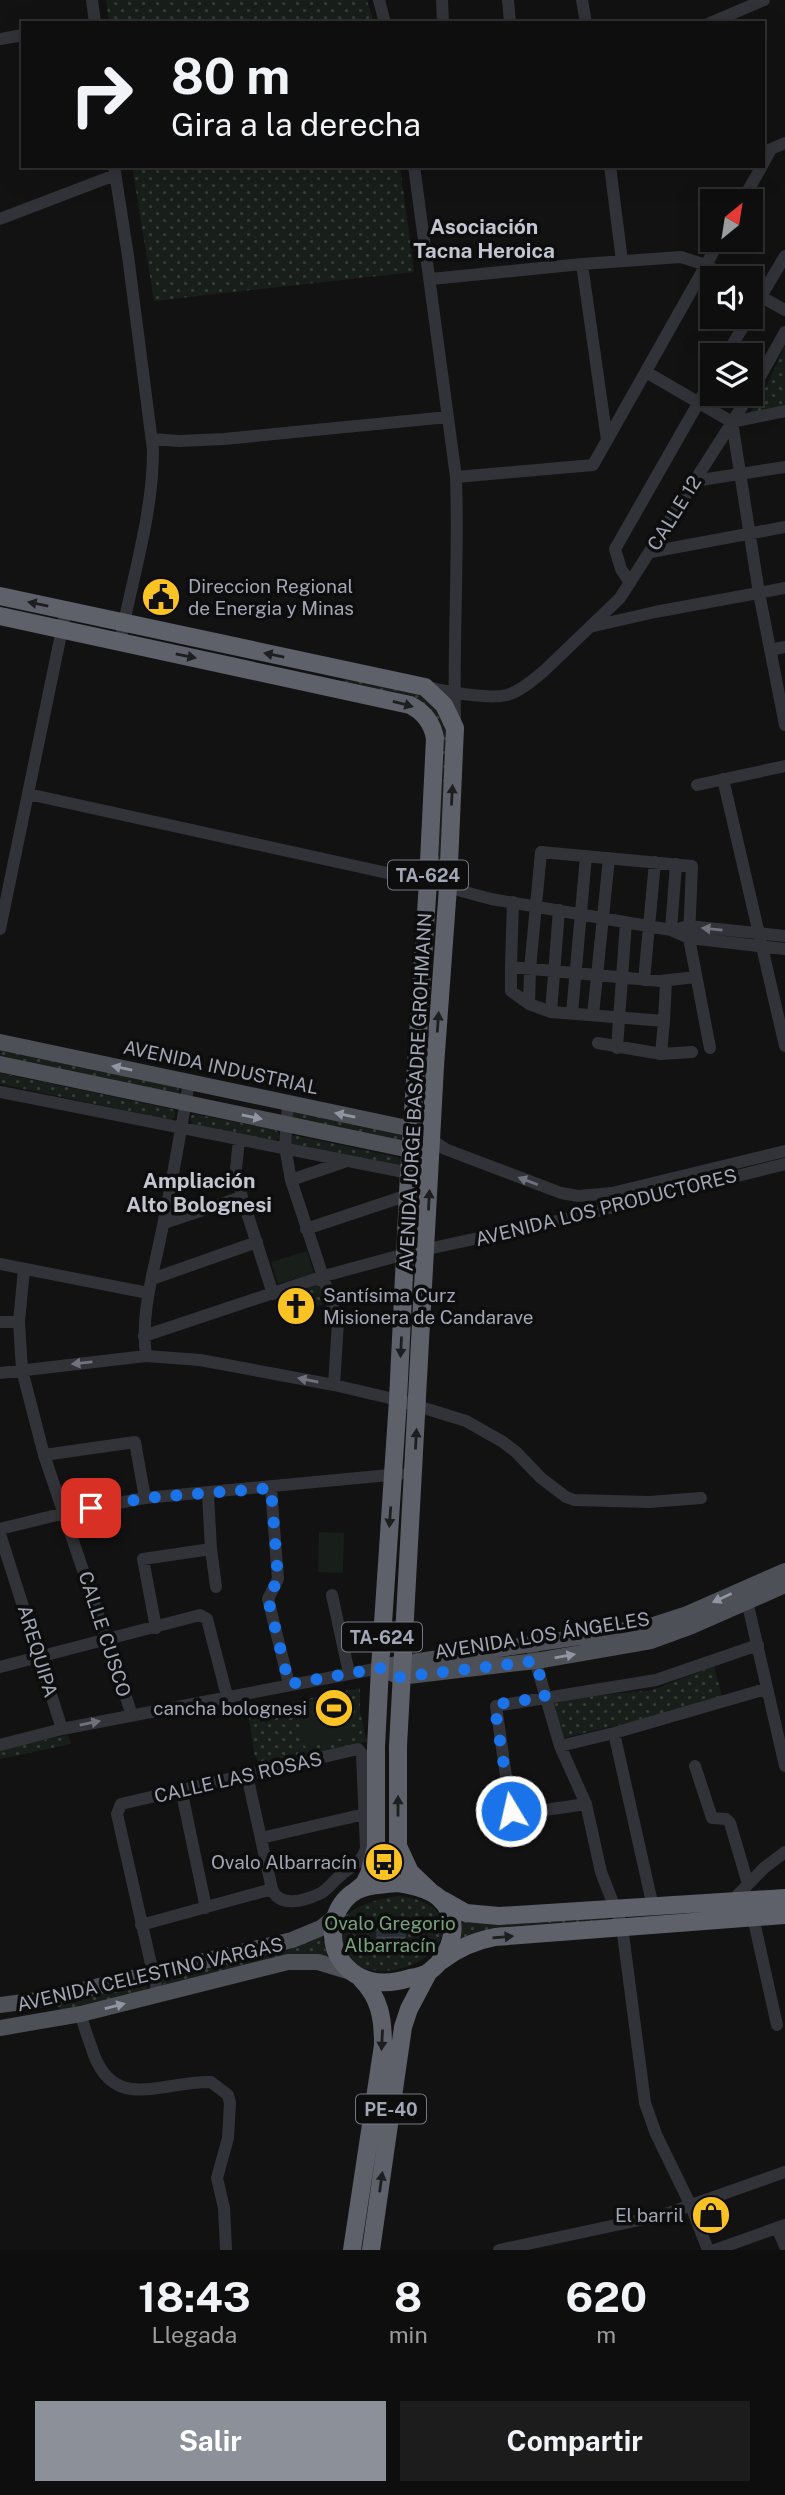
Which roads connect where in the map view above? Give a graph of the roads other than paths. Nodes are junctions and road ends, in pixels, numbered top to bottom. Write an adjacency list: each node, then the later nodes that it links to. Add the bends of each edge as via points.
1 (92, 0): 7 (street)
2 (379, 0): 8 (street)
3 (442, 0): 9 (street)
4 (509, 0): 10 (street)
5 (582, 0): 11 (street)
6 (764, 0): 12 (street)
7 (95, 21)
8 (384, 21)
9 (443, 21)
10 (510, 21)
11 (586, 21)
12 (715, 21)
13 (21, 35): 14 (street)
14 (0, 39)
15 (785, 143): 16 (street, via 771,149)
16 (765, 160)
17 (414, 168): 28 (street)
18 (610, 168): 25 (street)
19 (760, 168): 21 (street)
20 (115, 171): 22 (street); 41 (street)
21 (749, 189)
22 (0, 219)
23 (713, 252): 27 (street)
24 (785, 256): 29 (street)
25 (622, 261): 26 (street); 27 (street, via 681,257)
26 (582, 264): 28 (street); 42 (street)
27 (706, 265): 34 (street)
28 (430, 279): 39 (street)
29 (763, 284)
30 (763, 297): 31 (street)
31 (785, 310)
32 (785, 332): 33 (street, CALLE 12)
33 (763, 371)
34 (646, 372): 36 (street); 42 (street)
35 (700, 399): 36 (street)
36 (698, 402): 40 (street); 50 (street, via 615,549)
37 (742, 406): 40 (street, CALLE 12)
38 (785, 411): 40 (street)
39 (448, 417): 41 (street, via 224,439); 45 (street)
40 (732, 422): 44 (street); 46 (street, CALLE 12)
41 (152, 439): 56 (street, via 152,482)
42 (607, 440): 45 (street, via 593,465)
43 (785, 467): 44 (street)
44 (739, 475): 46 (street); 48 (street)
45 (456, 477): 63 (street)
46 (694, 481): 49 (street, CALLE 12)
47 (785, 527): 48 (street)
48 (750, 534): 49 (street); 52 (street)
49 (650, 552): 50 (street, CALLE 12)
50 (630, 583): 57 (street, CALLE 12)
51 (785, 588): 52 (street)
52 (759, 593): 57 (street); 61 (street)
53 (0, 596): 54 (highway, one-way to 53)
54 (66, 610): 56 (highway); 58 (street)
55 (0, 616): 58 (highway, AVENIDA JORGE BASADRE GROHMANN / TA-624)
56 (123, 622): 59 (street); 62 (highway, one-way to 56)
57 (590, 627): 67 (street, CALLE 12, via 517,690 507,695)
58 (62, 629): 59 (highway, AVENIDA JORGE BASADRE GROHMANN / TA-624); 73 (street)
59 (120, 642): 65 (highway, AVENIDA JORGE BASADRE GROHMANN / TA-624, one-way to 65)
60 (785, 647): 61 (street)
61 (770, 650): 68 (street)
62 (341, 670): 64 (highway); 65 (highway)
63 (453, 670): 64 (street, via 440,684); 66 (street)
64 (425, 687): 66 (street, CALLE 12); 69 (highway, via 444,705)
65 (337, 689): 78 (highway, AVENIDA JORGE BASADRE GROHMANN / TA-624, one-way to 78, via 410,705 431,723 435,738)
66 (454, 691): 67 (street, CALLE 12); 69 (street)
67 (482, 695): 69 (street, via 464,705)
68 (785, 725)
69 (455, 728): 79 (highway, AVENIDA JORGE BASADRE GROHMANN / TA-624, one-way to 69)
70 (785, 766): 71 (street)
71 (723, 779): 72 (street); 91 (street)
72 (697, 785)
73 (28, 794): 78 (street); 87 (street)
74 (586, 856): 75 (street); 81 (street, via 541,852); 83 (street)
75 (609, 858): 76 (street); 84 (street)
76 (654, 862): 77 (street); 86 (street)
77 (683, 864): 88 (street); 89 (street, via 693,872)
78 (428, 882): 79 (street); 116 (highway, AVENIDA JORGE BASADRE GROHMANN / TA-624)
79 (448, 887): 80 (street); 116 (highway, AVENIDA JORGE BASADRE GROHMANN / TA-624, one-way to 79)
80 (513, 902): 81 (street); 93 (street)
81 (536, 906): 82 (street); 94 (street)
82 (559, 910): 83 (street); 95 (street)
83 (581, 914): 84 (street); 96 (street)
84 (605, 918): 85 (street); 97 (street)
85 (626, 922): 86 (street); 99 (street)
86 (649, 926): 88 (street); 100 (street)
87 (0, 929)
88 (671, 930): 89 (street)
89 (688, 932): 91 (street); 98 (street)
90 (785, 936): 91 (street)
91 (759, 940): 92 (street); 110 (street)
92 (785, 949)
93 (511, 967): 94 (street); 102 (street, via 511,991)
94 (530, 969): 95 (street); 102 (street)
95 (553, 971): 96 (street); 103 (street)
96 (576, 973): 97 (street); 104 (street)
97 (598, 975): 99 (street); 105 (street)
98 (696, 977): 101 (street); 112 (street)
99 (621, 978): 100 (street); 106 (street)
100 (644, 980): 101 (street)
101 (666, 981): 107 (street)
102 (529, 1004): 103 (street)
103 (551, 1012): 104 (street)
104 (572, 1013): 105 (street)
105 (593, 1015): 106 (street)
106 (618, 1017): 107 (street); 111 (street)
107 (664, 1021): 114 (street)
108 (0, 1042): 117 (main road, AVENIDA INDUSTRIAL, one-way to 108)
109 (598, 1044): 111 (street)
110 (785, 1046)
111 (617, 1048): 114 (street)
112 (710, 1048)
113 (692, 1052): 114 (street)
114 (661, 1054)
115 (0, 1064): 119 (main road)
116 (426, 1066): 123 (highway, AVENIDA JORGE BASADRE GROHMANN / TA-624); 125 (highway, AVENIDA JORGE BASADRE GROHMANN / TA-624)
117 (188, 1082): 119 (street); 120 (main road, AVENIDA INDUSTRIAL)
118 (0, 1092): 122 (street)
119 (185, 1103): 121 (main road, one-way to 121); 122 (street)
120 (288, 1103): 121 (street); 123 (main road, AVENIDA INDUSTRIAL, one-way to 120)
121 (285, 1124): 126 (street); 127 (main road)
122 (180, 1127): 124 (street); 137 (street)
123 (412, 1129): 125 (main road, AVENIDA INDUSTRIAL); 127 (highway, AVENIDA JORGE BASADRE GROHMANN / TA-624)
124 (239, 1139): 126 (street); 135 (street, via 236,1169)
125 (431, 1144): 127 (main road); 133 (street, AVENIDA LOS PRODUCTORES, one-way to 125); 140 (highway, AVENIDA JORGE BASADRE GROHMANN / TA-624, one-way to 125)
126 (285, 1147): 129 (street); 132 (street)
127 (411, 1150): 131 (highway, AVENIDA JORGE BASADRE GROHMANN / TA-624)
128 (785, 1152): 133 (street, AVENIDA LOS PRODUCTORES, via 612,1193 578,1196)
129 (346, 1161): 131 (street); 132 (street)
130 (785, 1164): 136 (street, AVENIDA LOS PRODUCTORES)
131 (409, 1172): 134 (highway, AVENIDA JORGE BASADRE GROHMANN / TA-624)
132 (291, 1180): 138 (street)
133 (561, 1192): 136 (street, via 568,1210)
134 (408, 1195): 138 (street); 141 (highway, AVENIDA JORGE BASADRE GROHMANN / TA-624)
135 (242, 1197): 137 (street); 139 (street)
136 (566, 1219): 140 (street, AVENIDA LOS PRODUCTORES)
137 (164, 1223): 145 (street)
138 (306, 1229): 144 (street)
139 (257, 1242): 145 (street); 147 (street)
140 (426, 1250): 141 (street, AVENIDA LOS PRODUCTORES); 156 (highway, AVENIDA JORGE BASADRE GROHMANN / TA-624)
141 (405, 1254): 144 (street, AVENIDA LOS PRODUCTORES); 155 (highway, AVENIDA JORGE BASADRE GROHMANN / TA-624, one-way to 155)
142 (0, 1264): 143 (street)
143 (24, 1269): 146 (street); 149 (street, CALLE CUSCO)
144 (324, 1276): 147 (street, AVENIDA LOS PRODUCTORES); 154 (street, via 338,1322)
145 (152, 1279): 146 (street)
146 (148, 1293): 150 (street)
147 (272, 1294): 150 (street, AVENIDA LOS PRODUCTORES)
148 (0, 1322): 149 (street)
149 (19, 1322): 152 (street, CALLE CUSCO)
150 (144, 1336): 151 (street)
151 (146, 1356): 152 (street, one-way to 152); 154 (street, one-way to 151, via 200,1360)
152 (22, 1370): 153 (street); 157 (street, CALLE CUSCO)
153 (0, 1373)
154 (334, 1385): 155 (street)
155 (398, 1400): 156 (street); 159 (highway, AVENIDA JORGE BASADRE GROHMANN / TA-624)
156 (418, 1406): 158 (highway, AVENIDA JORGE BASADRE GROHMANN / TA-624, one-way to 156); 163 (street, via 466,1421 503,1442 541,1478 574,1500)
157 (44, 1455): 162 (street, via 135,1442); 164 (street, CALLE CUSCO)
158 (415, 1472): 159 (street); 178 (highway, AVENIDA JORGE BASADRE GROHMANN / TA-624)
159 (393, 1476): 160 (street); 177 (highway, AVENIDA JORGE BASADRE GROHMANN / TA-624, one-way to 177)
160 (271, 1488): 161 (street); 180 (street, via 278,1579 268,1599)
161 (208, 1494): 162 (street); 166 (street)
162 (145, 1498): 164 (street)
163 (701, 1498)
164 (65, 1513): 165 (street); 172 (street, CALLE CUSCO)
165 (0, 1532): 175 (street, AREQUIPA)
166 (211, 1549): 168 (street); 171 (street, via 143,1559)
167 (782, 1579): 170 (main road, AVENIDA LOS ÁNGELES); 174 (main road, AVENIDA LOS ÁNGELES, one-way to 174, via 657,1625)
168 (216, 1587)
169 (332, 1595): 179 (street)
170 (747, 1601): 173 (street); 174 (main road, AVENIDA LOS ÁNGELES, one-way to 170, via 651,1641)
171 (156, 1628): 172 (street); 182 (street, via 204,1616)
172 (108, 1640): 175 (street); 184 (street, CALLE CUSCO)
173 (758, 1646): 181 (street); 183 (street, via 656,1680)
174 (533, 1653): 178 (main road, AVENIDA LOS ÁNGELES); 183 (street)
175 (40, 1657): 176 (street); 185 (street, AREQUIPA)
176 (0, 1667)
177 (380, 1668): 178 (main road, AVENIDA LOS ÁNGELES); 179 (street, AVENIDA LOS ÁNGELES); 190 (highway, AVENIDA JORGE BASADRE GROHMANN / TA-624)
178 (401, 1670): 188 (highway, AVENIDA JORGE BASADRE GROHMANN / TA-624)
179 (349, 1673): 180 (street, AVENIDA LOS ÁNGELES)
180 (289, 1684): 182 (street, AVENIDA LOS ÁNGELES)
181 (766, 1689): 186 (street); 192 (street)
182 (228, 1696): 184 (street, AVENIDA LOS ÁNGELES)
183 (545, 1697): 189 (street); 195 (street, via 496,1706 511,1811 518,1814)
184 (132, 1715): 185 (street, AVENIDA LOS ÁNGELES, one-way to 184)
185 (62, 1729): 187 (street, AVENIDA LOS ÁNGELES)
186 (614, 1733): 189 (street); 205 (street)
187 (0, 1745)
188 (398, 1746): 190 (highway); 202 (highway, AVENIDA JORGE BASADRE GROHMANN / TA-624, one-way to 188, via 410,1872 398,1846)
189 (560, 1746): 195 (street)
190 (369, 1750): 193 (street, CALLE LAS ROSAS, via 356,1749); 196 (street); 201 (highway, AVENIDA JORGE BASADRE GROHMANN / TA-624, via 376,1847 369,1874)
191 (695, 1766): 199 (street, via 712,1818 730,1823)
192 (785, 1766)
193 (247, 1775): 194 (street, CALLE LAS ROSAS); 197 (street)
194 (181, 1790): 206 (street); 212 (street, CALLE LAS ROSAS, via 121,1804 117,1814)
195 (586, 1804): 207 (street, via 601,1872)
196 (365, 1814): 197 (street); 200 (street, via 366,1849 356,1865 319,1894 287,1902)
197 (261, 1838): 200 (street)
198 (785, 1852): 199 (street)
199 (748, 1884): 204 (street)
200 (272, 1889): 206 (street)
201 (353, 1893): 202 (highway, via 398,1883); 210 (highway)
202 (435, 1895): 207 (highway, via 452,1907 479,1915); 214 (highway, via 451,1917 453,1935 452,1944)
203 (785, 1898): 204 (highway)
204 (732, 1901): 208 (highway)
205 (653, 1907): 207 (highway); 208 (highway)
206 (206, 1908): 212 (street)
207 (615, 1909): 213 (street)
208 (711, 1912): 211 (highway); 213 (highway)
209 (785, 1915): 211 (highway)
210 (336, 1916): 215 (main road, AVENIDA CELESTINO VARGAS, via 292,1940); 216 (highway, via 334,1948)
211 (753, 1917): 222 (street)
212 (141, 1925): 215 (street)
213 (622, 1926): 214 (highway, one-way to 213, via 457,1949 478,1940); 225 (street, via 645,2103)
214 (435, 1967): 216 (highway, via 390,1983); 230 (highway, PE-40, one-way to 214, via 403,2027 409,2008)
215 (153, 1974): 217 (street); 218 (main road, AVENIDA CELESTINO VARGAS)
216 (356, 1975): 217 (main road, AVENIDA CELESTINO VARGAS, via 318,1962 288,1962); 229 (highway, PE-40, one-way to 229, via 378,2002 383,2045)
217 (158, 1995): 220 (main road, AVENIDA CELESTINO VARGAS, one-way to 217)
218 (45, 1999): 219 (main road, AVENIDA CELESTINO VARGAS); 221 (main road)
219 (0, 2005)
220 (81, 2014): 221 (main road, AVENIDA CELESTINO VARGAS); 228 (street, via 94,2062 114,2084 144,2090 211,2082 228,2095 228,2138 217,2178)
221 (50, 2021): 223 (main road, AVENIDA CELESTINO VARGAS)
222 (777, 2025)
223 (0, 2028)
224 (785, 2172): 225 (street)
225 (691, 2206): 231 (street); 232 (street)
226 (781, 2226): 227 (street); 233 (street)
227 (785, 2246)
228 (226, 2250)
229 (352, 2250)
230 (371, 2250)
231 (499, 2250)
232 (708, 2250)
233 (715, 2250)

